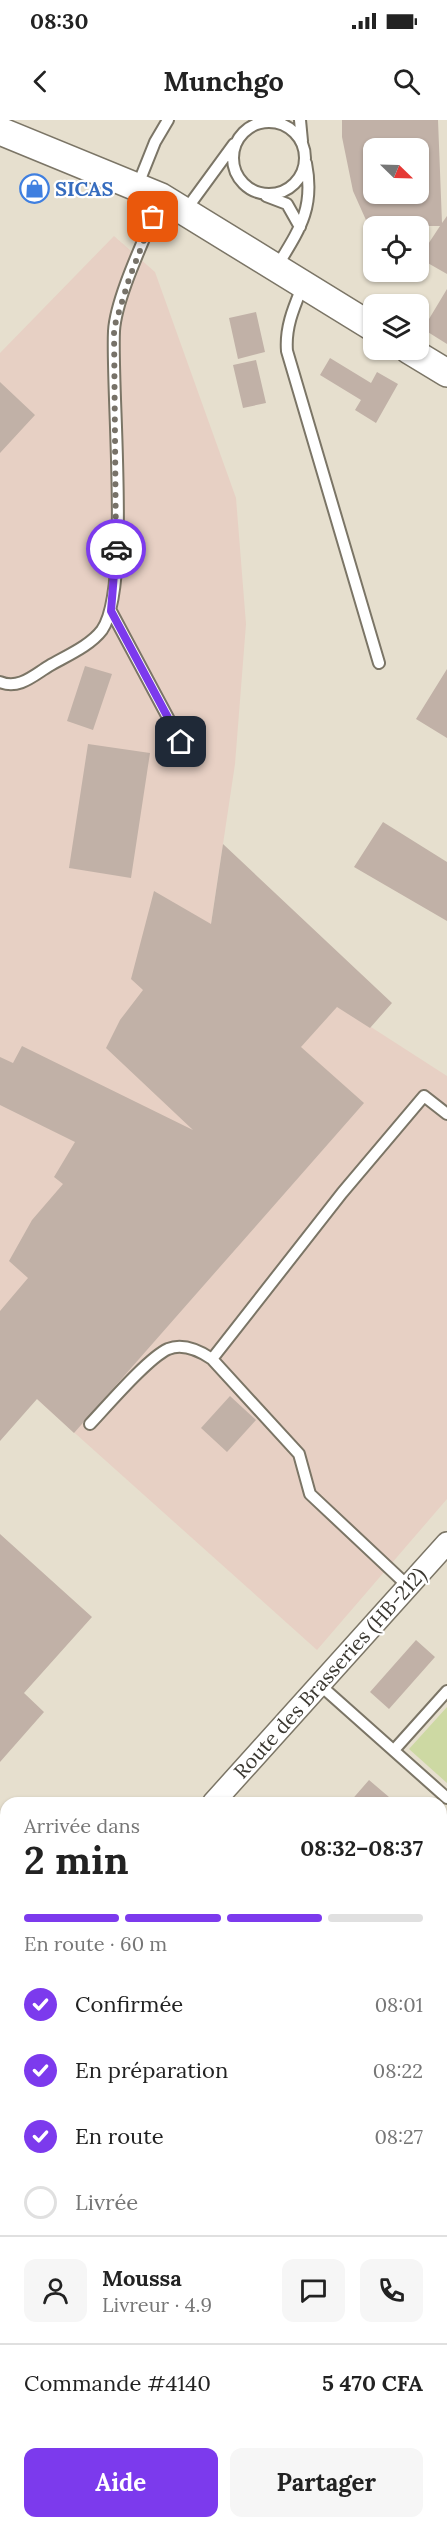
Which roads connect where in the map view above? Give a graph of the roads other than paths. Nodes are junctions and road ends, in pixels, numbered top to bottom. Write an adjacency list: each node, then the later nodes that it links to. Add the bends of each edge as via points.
1 (168, 120): 8 (lane, via 155,142)
2 (300, 120): 6 (lane)
3 (264, 121): 5 (lane); 6 (lane, via 279,122)
4 (0, 131): 8 (street)
5 (239, 136): 9 (lane, via 232,152 235,173 245,186); 10 (lane)
6 (302, 141): 7 (lane)
7 (306, 160): 9 (lane, via 292,187 274,195); 11 (lane, via 311,186)
8 (149, 192): 10 (street); 17 (lane, via 114,328 116,554)
9 (260, 194): 11 (lane, via 287,204)
10 (184, 212): 12 (street)
11 (300, 226): 12 (lane)
12 (275, 268): 13 (street)
13 (303, 285): 14 (street); 18 (lane, via 291,313 287,351)
14 (363, 321)
15 (426, 360): 16 (street)
16 (447, 373)
17 (111, 611): 19 (lane, via 88,643 32,679 19,684); 20 (lane)
18 (379, 663)
19 (0, 682)
20 (181, 742)
21 (447, 1114): 22 (lane, via 424,1096)
22 (212, 1359): 23 (lane, via 186,1348 167,1350); 25 (lane, via 299,1454 310,1494)
23 (90, 1424)
24 (447, 1543): 25 (street, Route des Brasseries (HB-212))
25 (408, 1586): 26 (street, Route des Brasseries (HB-212))
26 (320, 1685): 28 (lane); 29 (street, Route des Brasseries (HB-212))
27 (447, 1690): 28 (lane)
28 (394, 1750): 30 (lane)
29 (218, 1797)
30 (446, 1797)

